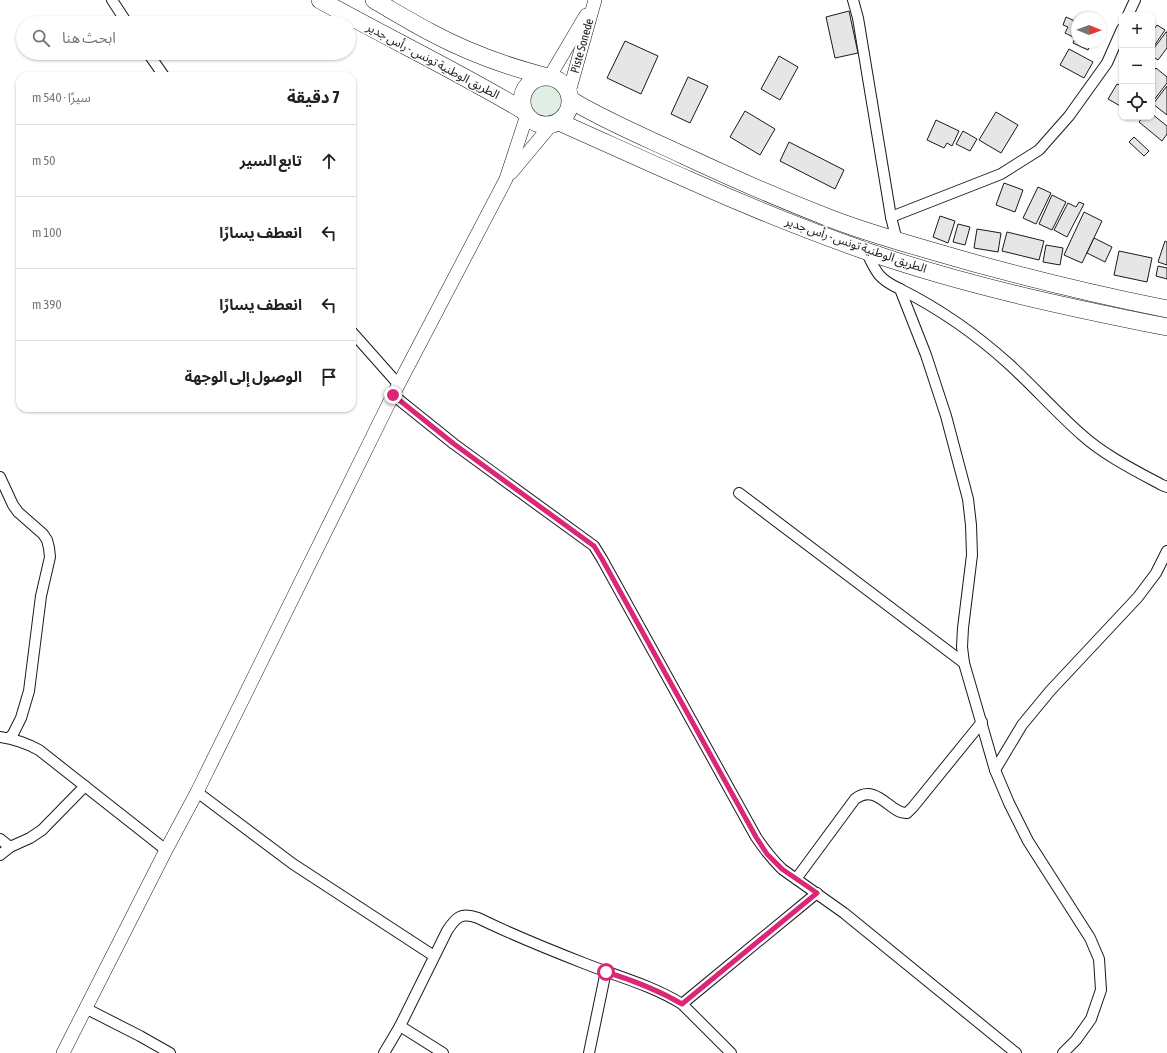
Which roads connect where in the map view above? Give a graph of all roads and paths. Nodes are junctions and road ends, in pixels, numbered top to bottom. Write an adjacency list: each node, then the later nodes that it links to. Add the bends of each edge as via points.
1 (112, 0): 8 (street)
2 (320, 0): 9 (highway, الطريق الوطنية تونس - رأس جدير)
3 (374, 0): 14 (highway, الطريق الوطنية تونس - رأس جدير, via 431,33 467,49 500,63)
4 (595, 0): 14 (street, Piste Sonede); 15 (street, Piste Sonede)
5 (853, 0): 19 (street)
6 (1135, 0): 7 (street)
7 (1129, 12)
8 (122, 16)
9 (350, 16)
10 (356, 20): 16 (highway, الطريق الوطنية تونس - رأس جدير, via 496,94)
11 (1119, 36): 19 (street, via 1107,63 1069,116 1039,150 1001,174)
12 (153, 60): 13 (street)
13 (161, 72)
14 (547, 76): 15 (highway, via 565,84); 16 (highway, via 536,78 525,88 522,95)
15 (570, 96): 17 (highway, via 569,109 565,116); 20 (highway, الطريق الوطنية تونس - رأس جدير, via 601,117 771,194)
16 (525, 113): 17 (highway, via 540,124); 18 (street)
17 (555, 123): 18 (street); 21 (highway, الطريق الوطنية تونس - رأس جدير, via 756,209)
18 (506, 179): 26 (street)
19 (891, 217): 20 (street)
20 (897, 241): 23 (highway, الطريق الوطنية تونس - رأس جدير, via 1027,278)
21 (866, 251): 22 (street, via 876,272 888,284); 24 (highway, الطريق الوطنية تونس - رأس جدير, via 1000,290)
22 (900, 289): 28 (street, via 940,311 993,351 1083,436 1114,458); 31 (street, via 946,416 968,499 972,555 963,628)
23 (1167, 309)
24 (1167, 327)
25 (356, 337): 26 (street)
26 (396, 390): 36 (street); 41 (street, via 454,444 594,546 756,837 767,854)
27 (0, 477): 33 (street, via 18,512 47,540 50,557 41,596 29,691 13,734)
28 (1167, 487)
29 (739, 493): 31 (street)
30 (1167, 551): 34 (street, via 1156,573 1138,597 1050,691 1022,725)
31 (964, 663): 32 (street)
32 (982, 722): 34 (street); 41 (street, via 907,813 902,813 871,794 862,794 856,798)
33 (4, 738): 35 (street, via 27,743 39,750)
34 (996, 770): 55 (street, via 1008,803 1028,841 1080,920 1099,959 1101,990 1091,1019)
35 (86, 786): 38 (street, via 36,835); 39 (street)
36 (197, 792): 39 (street); 43 (street, via 293,864)
37 (0, 839): 38 (street)
38 (10, 847): 40 (street)
39 (166, 850): 46 (street)
40 (0, 855)
41 (796, 879): 42 (street)
42 (817, 893): 45 (street); 54 (street)
43 (434, 956): 44 (street, via 453,921 469,915); 47 (street)
44 (606, 972): 45 (street, via 644,985); 52 (street)
45 (682, 1004): 53 (street)
46 (85, 1008): 48 (street); 49 (street)
47 (400, 1026): 50 (street); 51 (street)
48 (63, 1053)
49 (170, 1053)
50 (384, 1053)
51 (443, 1053)
52 (589, 1053)
53 (731, 1053)
54 (1016, 1053)
55 (1063, 1053)

